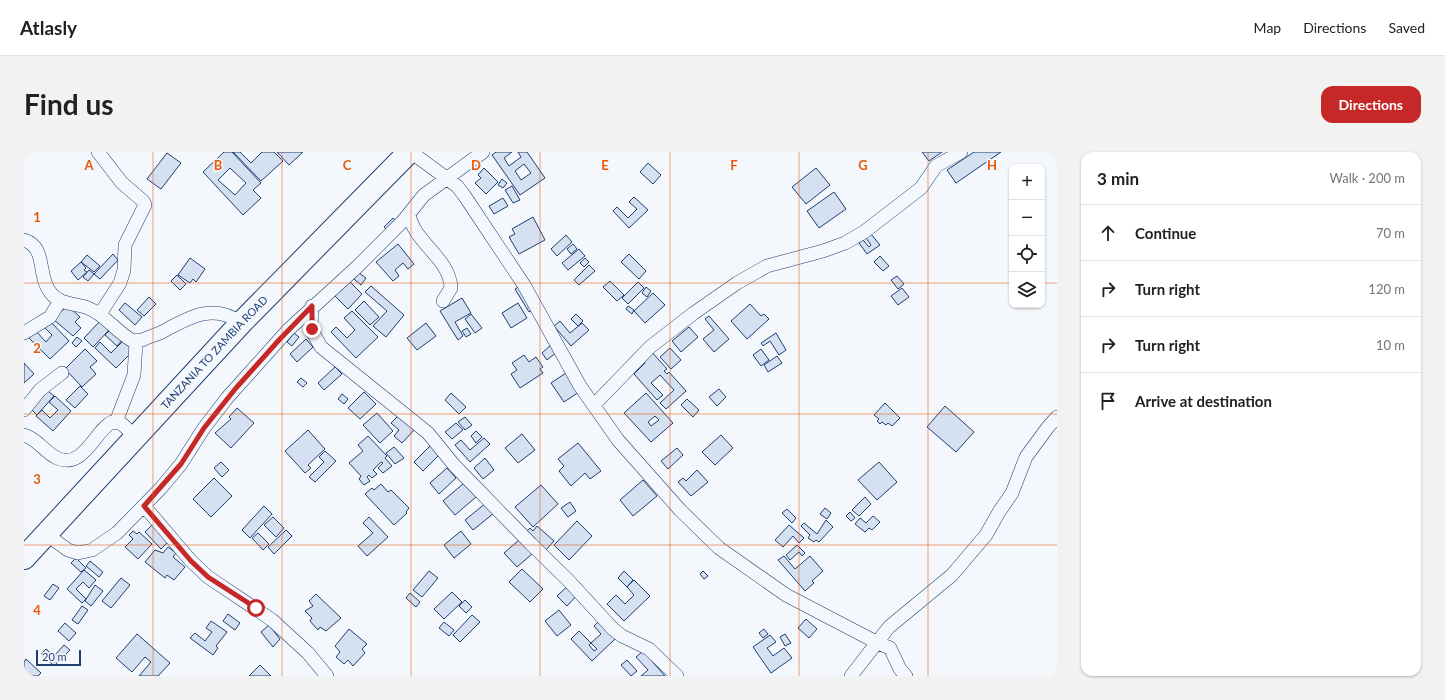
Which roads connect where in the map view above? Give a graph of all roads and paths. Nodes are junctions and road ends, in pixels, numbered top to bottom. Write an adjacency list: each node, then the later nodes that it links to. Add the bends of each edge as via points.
1 (98, 152): 11 (street, via 122,183 143,201 144,205 144,210 129,233 125,245 124,270 120,283)
2 (410, 152): 5 (street); 12 (highway, TANZANIA TO ZAMBIA ROAD)
3 (483, 152): 5 (street)
4 (961, 152): 16 (street, via 936,166 921,188 864,232 823,251 767,266 737,283 650,347)
5 (446, 178): 6 (street, via 424,195); 16 (street, via 464,194 524,285 580,386)
6 (409, 214): 9 (street, via 415,229 449,275 451,288); 10 (street, via 357,267)
7 (24, 240): 8 (street, via 39,253 42,278 50,293)
8 (60, 301): 11 (street, via 82,306); 13 (street, via 50,317)
9 (443, 301)
10 (312, 306): 22 (street, via 236,388 204,428 181,464); 27 (street, via 312,329 321,347 428,433 454,465 613,629 649,649)
11 (100, 314): 14 (street)
12 (241, 323): 14 (street, via 228,315 199,313); 21 (highway, TANZANIA TO ZAMBIA ROAD)
13 (24, 333)
14 (136, 342): 19 (street, via 134,375)
15 (62, 373): 17 (street, via 40,390)
16 (594, 404): 25 (street, via 618,440 644,470 699,530 720,548 786,595)
17 (24, 410)
18 (1057, 417): 25 (street, via 1026,457 1012,493 986,535 952,575 889,627)
19 (116, 422): 20 (street, via 109,424 84,453 72,458 55,457); 21 (street)
20 (24, 435)
21 (136, 437): 23 (highway, TANZANIA TO ZAMBIA ROAD)
22 (144, 506): 23 (street, via 117,533 88,551 68,550); 26 (street, via 208,577 272,620 308,653)
23 (46, 534): 24 (highway, TANZANIA TO ZAMBIA ROAD)
24 (24, 558)
25 (876, 642): 28 (street); 29 (street, via 890,648)
26 (327, 676)
27 (677, 676)
28 (851, 676)
29 (906, 676)

